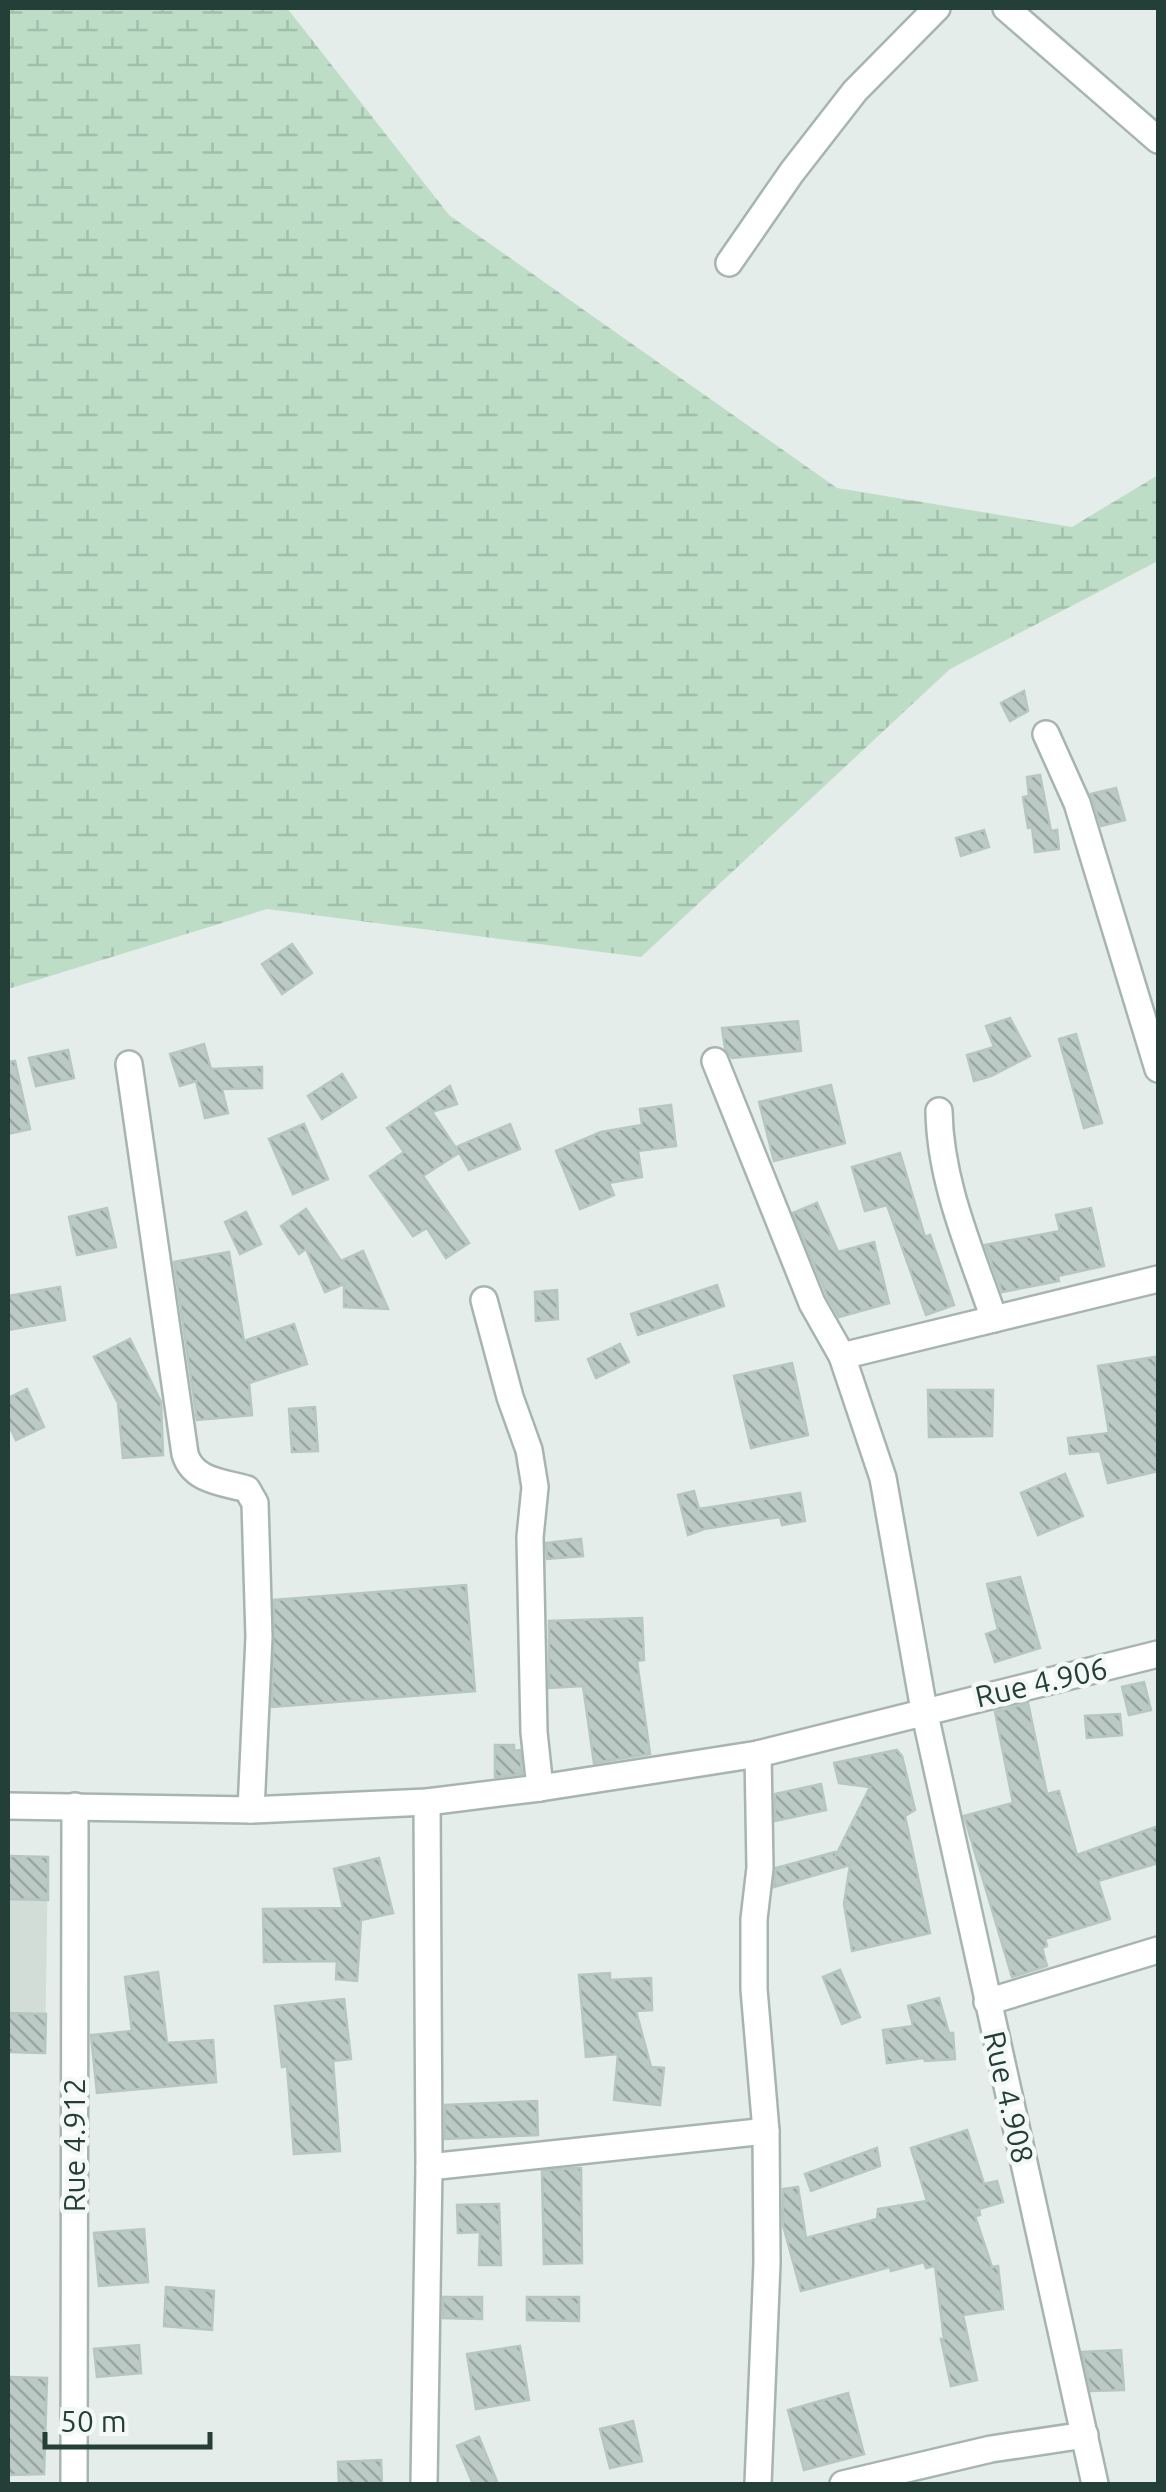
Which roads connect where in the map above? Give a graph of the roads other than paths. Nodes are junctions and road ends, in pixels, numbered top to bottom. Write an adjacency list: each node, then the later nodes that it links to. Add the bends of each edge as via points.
1 (937, 8): 4 (street, via 855,91)
2 (1006, 8): 3 (street)
3 (1158, 140)
4 (729, 263)
5 (1046, 734): 8 (street, via 1077,802)
6 (716, 1061): 13 (street, Rue 4.908, via 812,1304)
7 (129, 1064): 21 (street, via 184,1454 198,1476 248,1489 254,1503 260,1636)
8 (1158, 1069)
9 (940, 1111): 12 (street, via 948,1184)
10 (1158, 1279): 12 (street)
11 (484, 1300): 17 (street, via 535,1487 530,1537)
12 (994, 1320): 13 (street)
13 (842, 1356): 15 (street, Rue 4.908, via 884,1478)
14 (1158, 1654): 15 (street, Rue 4.906)
15 (924, 1710): 16 (street, Rue 4.906); 23 (street, Rue 4.908)
16 (758, 1754): 17 (street, Rue 4.906); 24 (street, via 754,1989)
17 (540, 1788): 18 (street, Rue 4.906)
18 (427, 1802): 21 (street, Rue 4.906); 25 (street)
19 (8, 1806): 20 (street, Rue 4.906)
20 (75, 1806): 21 (street, Rue 4.906); 27 (street, Rue 4.912)
21 (251, 1810)
22 (1158, 1950): 23 (street)
23 (988, 2002): 26 (street, Rue 4.908)
24 (766, 2130): 25 (street); 29 (street)
25 (429, 2167): 28 (street)
26 (1085, 2435): 30 (street, via 991,2449); 31 (street, Rue 4.908)
27 (74, 2484)
28 (424, 2484)
29 (758, 2484)
30 (844, 2484)
31 (1095, 2484)

